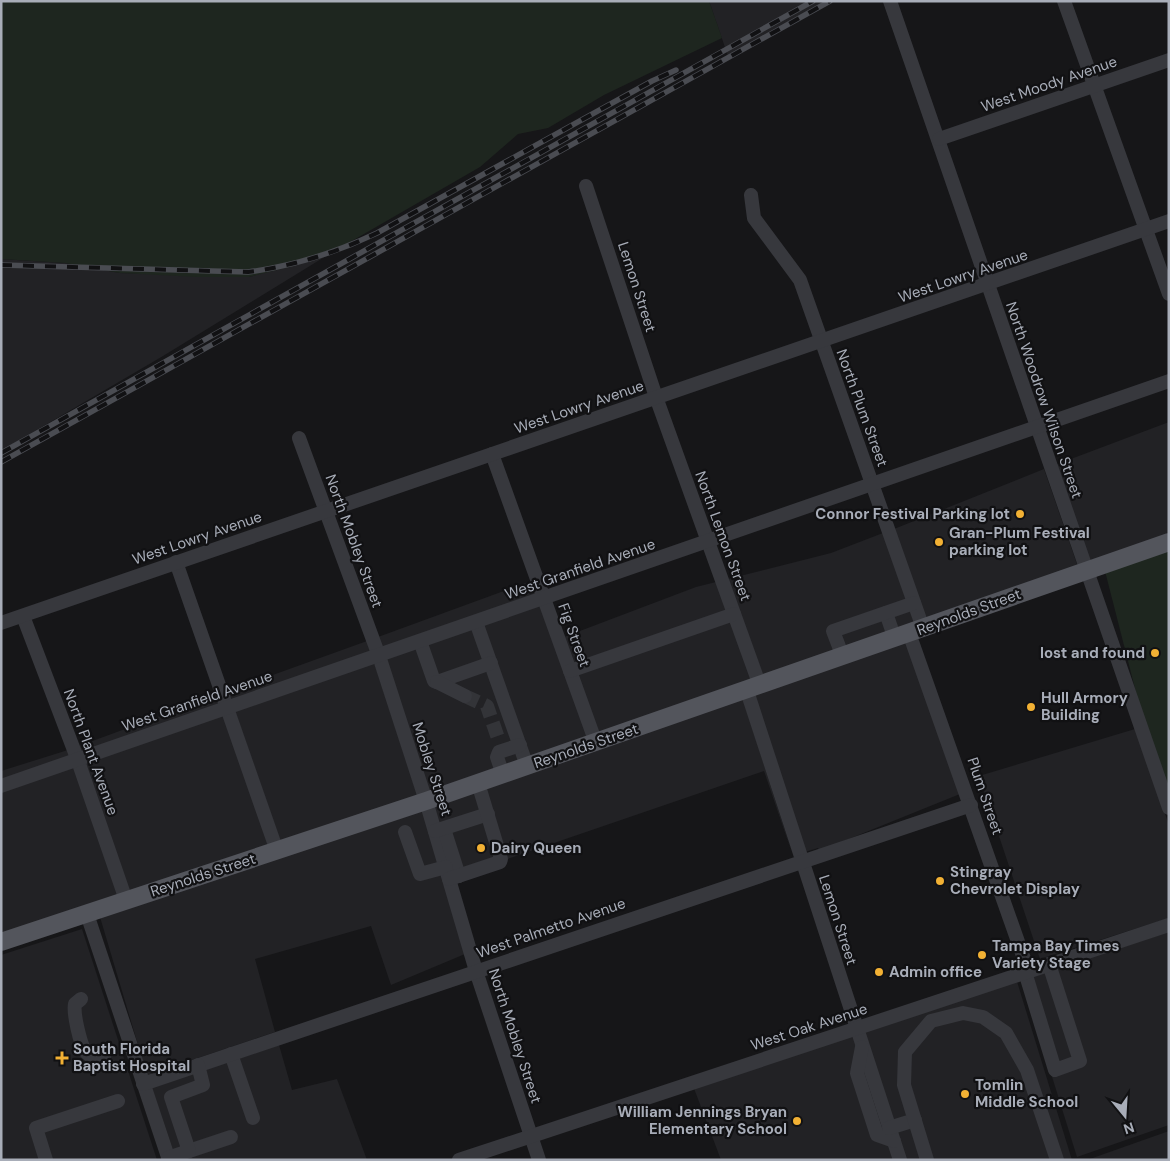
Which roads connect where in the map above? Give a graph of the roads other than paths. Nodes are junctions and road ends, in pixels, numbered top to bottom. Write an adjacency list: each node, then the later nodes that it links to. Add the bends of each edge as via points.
1 (890, 1): 5 (street, North Woodrow Wilson Street)
2 (1064, 1): 4 (street)
3 (1169, 60): 4 (street, West Moody Avenue)
4 (1095, 85): 5 (street, West Moody Avenue); 9 (street)
5 (939, 139): 10 (street, North Woodrow Wilson Street)
6 (586, 186): 14 (street, Lemon Street)
7 (751, 195): 12 (street, via 754,218 800,280)
8 (1169, 222): 9 (street, West Lowry Avenue)
9 (1146, 229): 10 (street, West Lowry Avenue); 11 (street)
10 (988, 284): 12 (street, West Lowry Avenue); 15 (street, North Woodrow Wilson Street)
11 (1169, 294)
12 (820, 342): 14 (street, West Lowry Avenue); 18 (street, North Plum Street)
13 (1169, 381): 15 (street, West Granfield Avenue)
14 (656, 397): 17 (street, West Lowry Avenue); 20 (street, North Lemon Street)
15 (1036, 428): 18 (street, West Granfield Avenue); 23 (street, North Woodrow Wilson Street)
16 (298, 438): 19 (street, North Mobley Street)
17 (492, 454): 19 (street, West Lowry Avenue); 24 (street, Fig Street)
18 (872, 485): 20 (street, West Granfield Avenue); 25 (street, Plum Street)
19 (326, 512): 22 (street, West Lowry Avenue); 33 (street, North Mobley Street)
20 (708, 542): 24 (street, West Granfield Avenue); 27 (street, North Lemon Street)
21 (1169, 542): 23 (main road, Reynolds Street)
22 (176, 562): 28 (street, West Lowry Avenue); 40 (street)
23 (1086, 571): 31 (main road, Reynolds Street); 50 (street, North Woodrow Wilson Street)
24 (544, 598): 29 (street, West Granfield Avenue); 36 (street, Fig Street)
25 (914, 603): 26 (street); 31 (street, Plum Street)
26 (886, 613): 31 (street); 34 (street, via 834,631)
27 (734, 614): 36 (street); 38 (street, North Lemon Street)
28 (23, 616): 30 (street, West Lowry Avenue); 43 (street, North Plant Avenue)
29 (476, 622): 32 (street, West Granfield Avenue); 35 (street)
30 (1, 624)
31 (909, 633): 34 (main road, Reynolds Street); 49 (street, Plum Street)
32 (420, 641): 33 (street, West Granfield Avenue); 37 (street)
33 (379, 656): 40 (street, West Granfield Avenue); 48 (street, Mobley Street)
34 (842, 657): 38 (main road, Reynolds Street)
35 (491, 663): 37 (street); 42 (street)
36 (570, 671): 41 (street, Fig Street)
37 (437, 682): 39 (street)
38 (753, 688): 41 (main road, Reynolds Street); 55 (street, Lemon Street)
39 (465, 696)
40 (227, 708): 43 (street, West Granfield Avenue); 54 (street)
41 (596, 743): 44 (main road, Reynolds Street)
42 (520, 745): 44 (street); 45 (street, via 501,746 497,756)
43 (78, 758): 47 (street, West Granfield Avenue); 57 (street, North Plant Avenue)
44 (527, 766): 45 (main road, Reynolds Street)
45 (503, 775): 46 (main road, Reynolds Street)
46 (478, 783): 48 (main road, Reynolds Street); 51 (street)
47 (1, 786)
48 (426, 801): 52 (street, Mobley Street); 54 (main road, Reynolds Street)
49 (971, 805): 55 (street, West Palmetto Avenue); 63 (street, Plum Street)
50 (1169, 808)
51 (488, 814): 52 (street); 56 (street, via 500,862)
52 (440, 830): 56 (street, Mobley Street)
53 (405, 832): 56 (street, via 420,874)
54 (278, 851): 57 (main road, Reynolds Street)
55 (801, 860): 62 (street, West Palmetto Avenue); 65 (street, Lemon Street)
56 (452, 879): 62 (street, North Mobley Street)
57 (126, 900): 58 (main road, Reynolds Street)
58 (87, 914): 60 (main road, Reynolds Street); 69 (street)
59 (1169, 925): 61 (street, West Oak Avenue)
60 (1, 942)
61 (1050, 964): 63 (street, West Oak Avenue); 63 (street, Plum Street, via 1080,1061 1055,1070)
62 (476, 970): 66 (street, West Palmetto Avenue); 74 (street, North Mobley Street)
63 (1026, 971): 65 (street, West Oak Avenue)
64 (81, 999): 67 (street, via 73,1012 86,1052 93,1057)
65 (856, 1028): 73 (street, Lemon Street); 74 (street, West Oak Avenue)
66 (231, 1054): 68 (street, West Palmetto Avenue); 71 (street)
67 (104, 1057)
68 (198, 1065): 69 (street, West Palmetto Avenue); 76 (street, via 203,1085 170,1097)
69 (143, 1084): 77 (street)
70 (118, 1101): 78 (street, via 36,1128)
71 (253, 1118)
72 (914, 1120): 73 (street); 82 (street); 83 (street, via 904,1085 904,1052 931,1021 963,1013 982,1017 1006,1033 1027,1070)
73 (891, 1135): 81 (street, Lemon Street)
74 (531, 1136): 79 (street, West Oak Avenue); 80 (street, North Mobley Street)
75 (231, 1137): 76 (street)
76 (189, 1151): 77 (street)
77 (168, 1159)
78 (46, 1160)
79 (459, 1160)
80 (539, 1160)
81 (900, 1160)
82 (927, 1160)
83 (1057, 1160)

